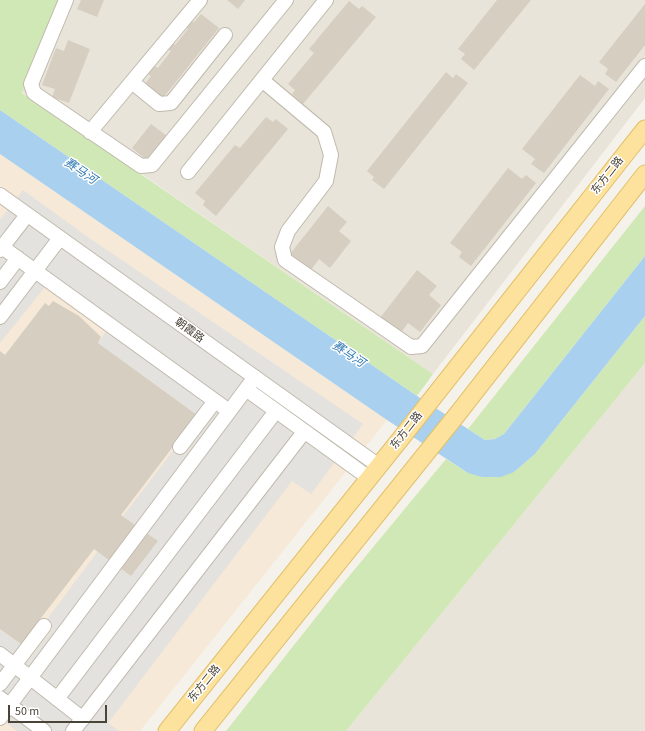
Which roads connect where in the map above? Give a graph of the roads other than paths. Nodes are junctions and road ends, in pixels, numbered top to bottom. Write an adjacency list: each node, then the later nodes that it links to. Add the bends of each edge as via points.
1 (66, 0): 10 (street, via 31,84 34,93)
2 (200, 0): 8 (street)
3 (286, 0): 10 (street, via 152,165 141,166)
4 (326, 0): 7 (street)
5 (225, 35): 8 (street, via 171,103 159,104)
6 (645, 66): 7 (street, via 422,346 411,347 286,260 282,247 288,231 326,181 331,155 324,132)
7 (262, 80): 11 (street)
8 (132, 82): 10 (street)
9 (645, 129): 28 (main road, 东方二路)
10 (90, 132)
11 (188, 172)
12 (645, 174): 41 (main road, via 456,416)
13 (0, 196): 14 (street, 朝霞路)
14 (27, 215): 15 (street, 朝霞路); 16 (street)
15 (60, 238): 18 (street); 21 (street, 朝霞路)
16 (1, 248): 17 (street)
17 (18, 258): 18 (street); 19 (street)
18 (35, 270): 20 (street); 23 (street)
19 (0, 282)
20 (0, 317)
21 (255, 377): 22 (street); 28 (street, 朝霞路)
22 (246, 389): 24 (street); 25 (street)
23 (216, 401): 24 (street); 27 (street)
24 (229, 411): 32 (street)
25 (276, 411): 26 (street); 34 (street)
26 (304, 432): 28 (street); 37 (street)
27 (180, 447)
28 (374, 472): 40 (main road, 东方二路)
29 (44, 626): 31 (street)
30 (0, 654): 31 (street)
31 (14, 665): 32 (street); 33 (street)
32 (30, 678): 34 (street); 35 (street)
33 (0, 684)
34 (57, 699): 37 (street)
35 (5, 701): 36 (street); 38 (street)
36 (0, 718)
37 (83, 719): 39 (street)
38 (44, 731)
39 (73, 731)
40 (167, 731)
41 (203, 731)

